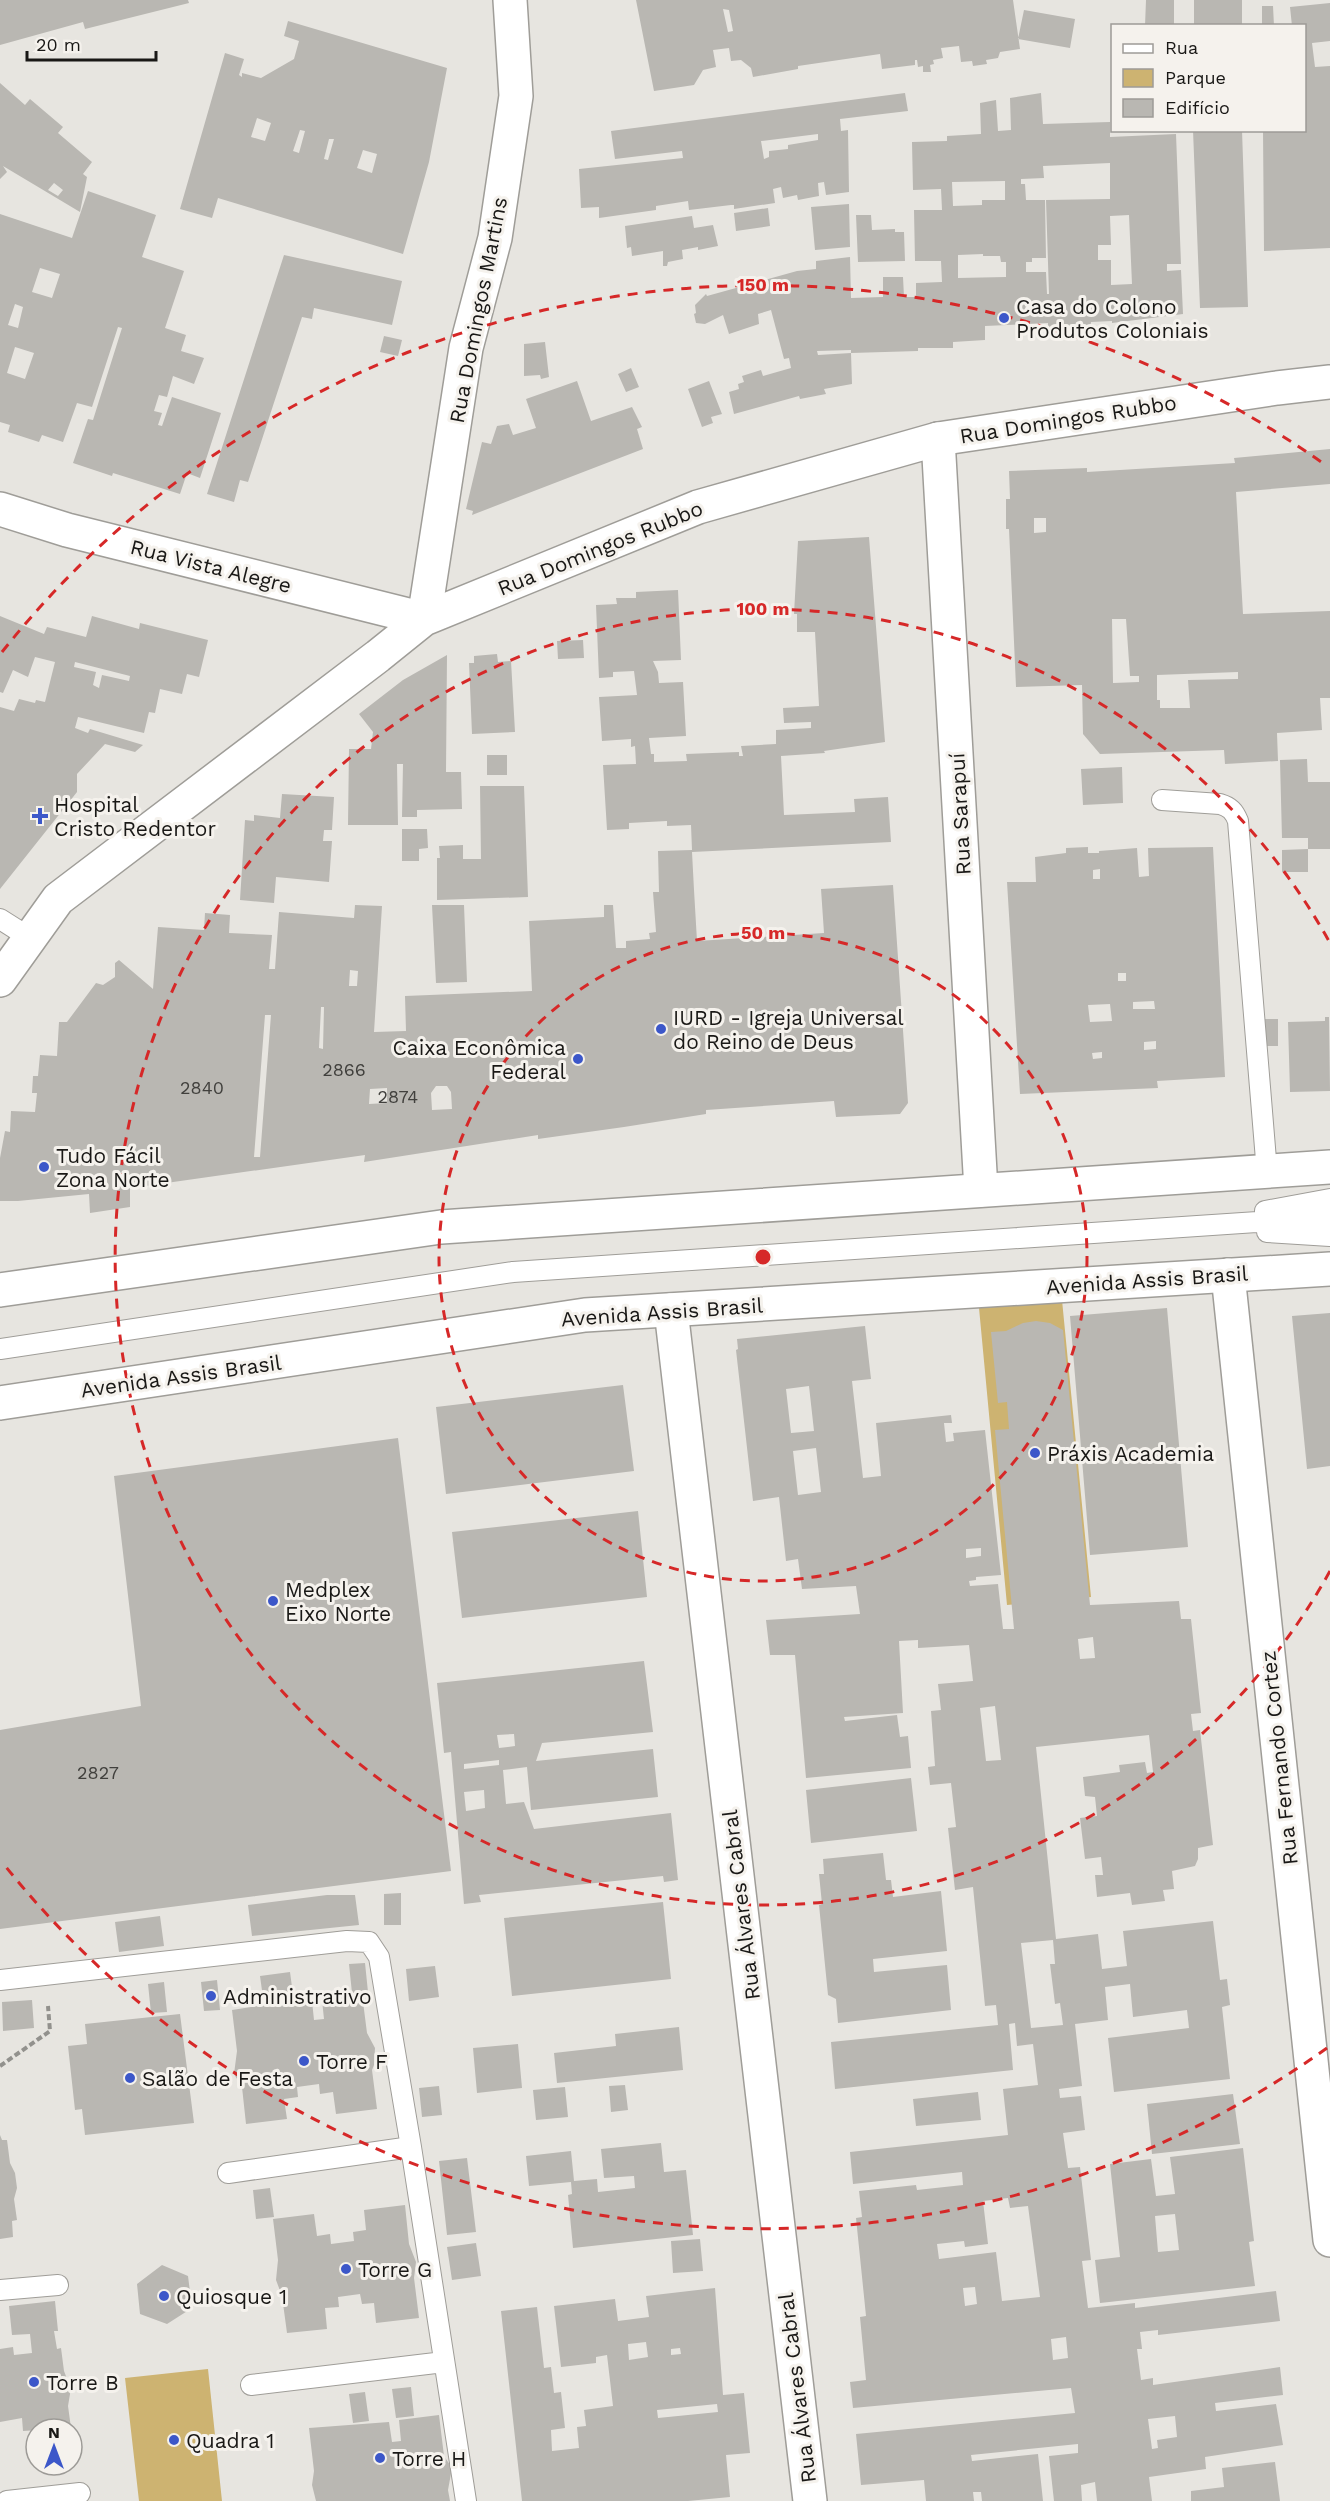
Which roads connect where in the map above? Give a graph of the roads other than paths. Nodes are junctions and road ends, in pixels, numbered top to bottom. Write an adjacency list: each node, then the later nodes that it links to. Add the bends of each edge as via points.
1 (510, 0): 5 (street, Rua Domingos Martins, via 516,96 495,238 466,348)
2 (1330, 382): 3 (street, Rua Domingos Rubbo)
3 (938, 439): 5 (street, Rua Domingos Rubbo, via 698,507); 12 (street, Rua Sarapuí)
4 (0, 509): 5 (street, Rua Vista Alegre, via 67,530)
5 (424, 619): 8 (street, Rua Domingos Rubbo, via 58,899)
6 (1162, 800): 11 (lane, via 1220,804 1235,813 1238,821)
7 (0, 919): 8 (lane)
8 (30, 938): 9 (street, Rua Domingos Rubbo)
9 (0, 980)
10 (1330, 1167): 11 (street)
11 (1267, 1172): 12 (street)
12 (981, 1190): 19 (street, via 441,1227)
13 (1330, 1199): 15 (lane)
14 (1330, 1217): 15 (lane)
15 (1174, 1228): 16 (lane); 21 (lane, via 513,1272)
16 (1330, 1236)
17 (1330, 1269): 18 (street, Avenida Assis Brasil)
18 (1228, 1275): 20 (street, Avenida Assis Brasil); 26 (street, Rua Fernando Cortez)
19 (0, 1290)
20 (671, 1310): 22 (street, Avenida Assis Brasil, via 585,1316); 34 (street, Rua Álvares Cabral)
21 (2, 1347)
22 (0, 1403)
23 (0, 1980): 24 (lane, via 347,1941 369,1942 379,1957)
24 (411, 2147): 25 (lane); 29 (lane)
25 (228, 2173)
26 (1330, 2241)
27 (58, 2285): 28 (lane)
28 (0, 2290)
29 (444, 2362): 30 (lane); 33 (lane)
30 (251, 2385)
31 (80, 2493): 32 (lane)
32 (7, 2501)
33 (466, 2501)
34 (810, 2501)

